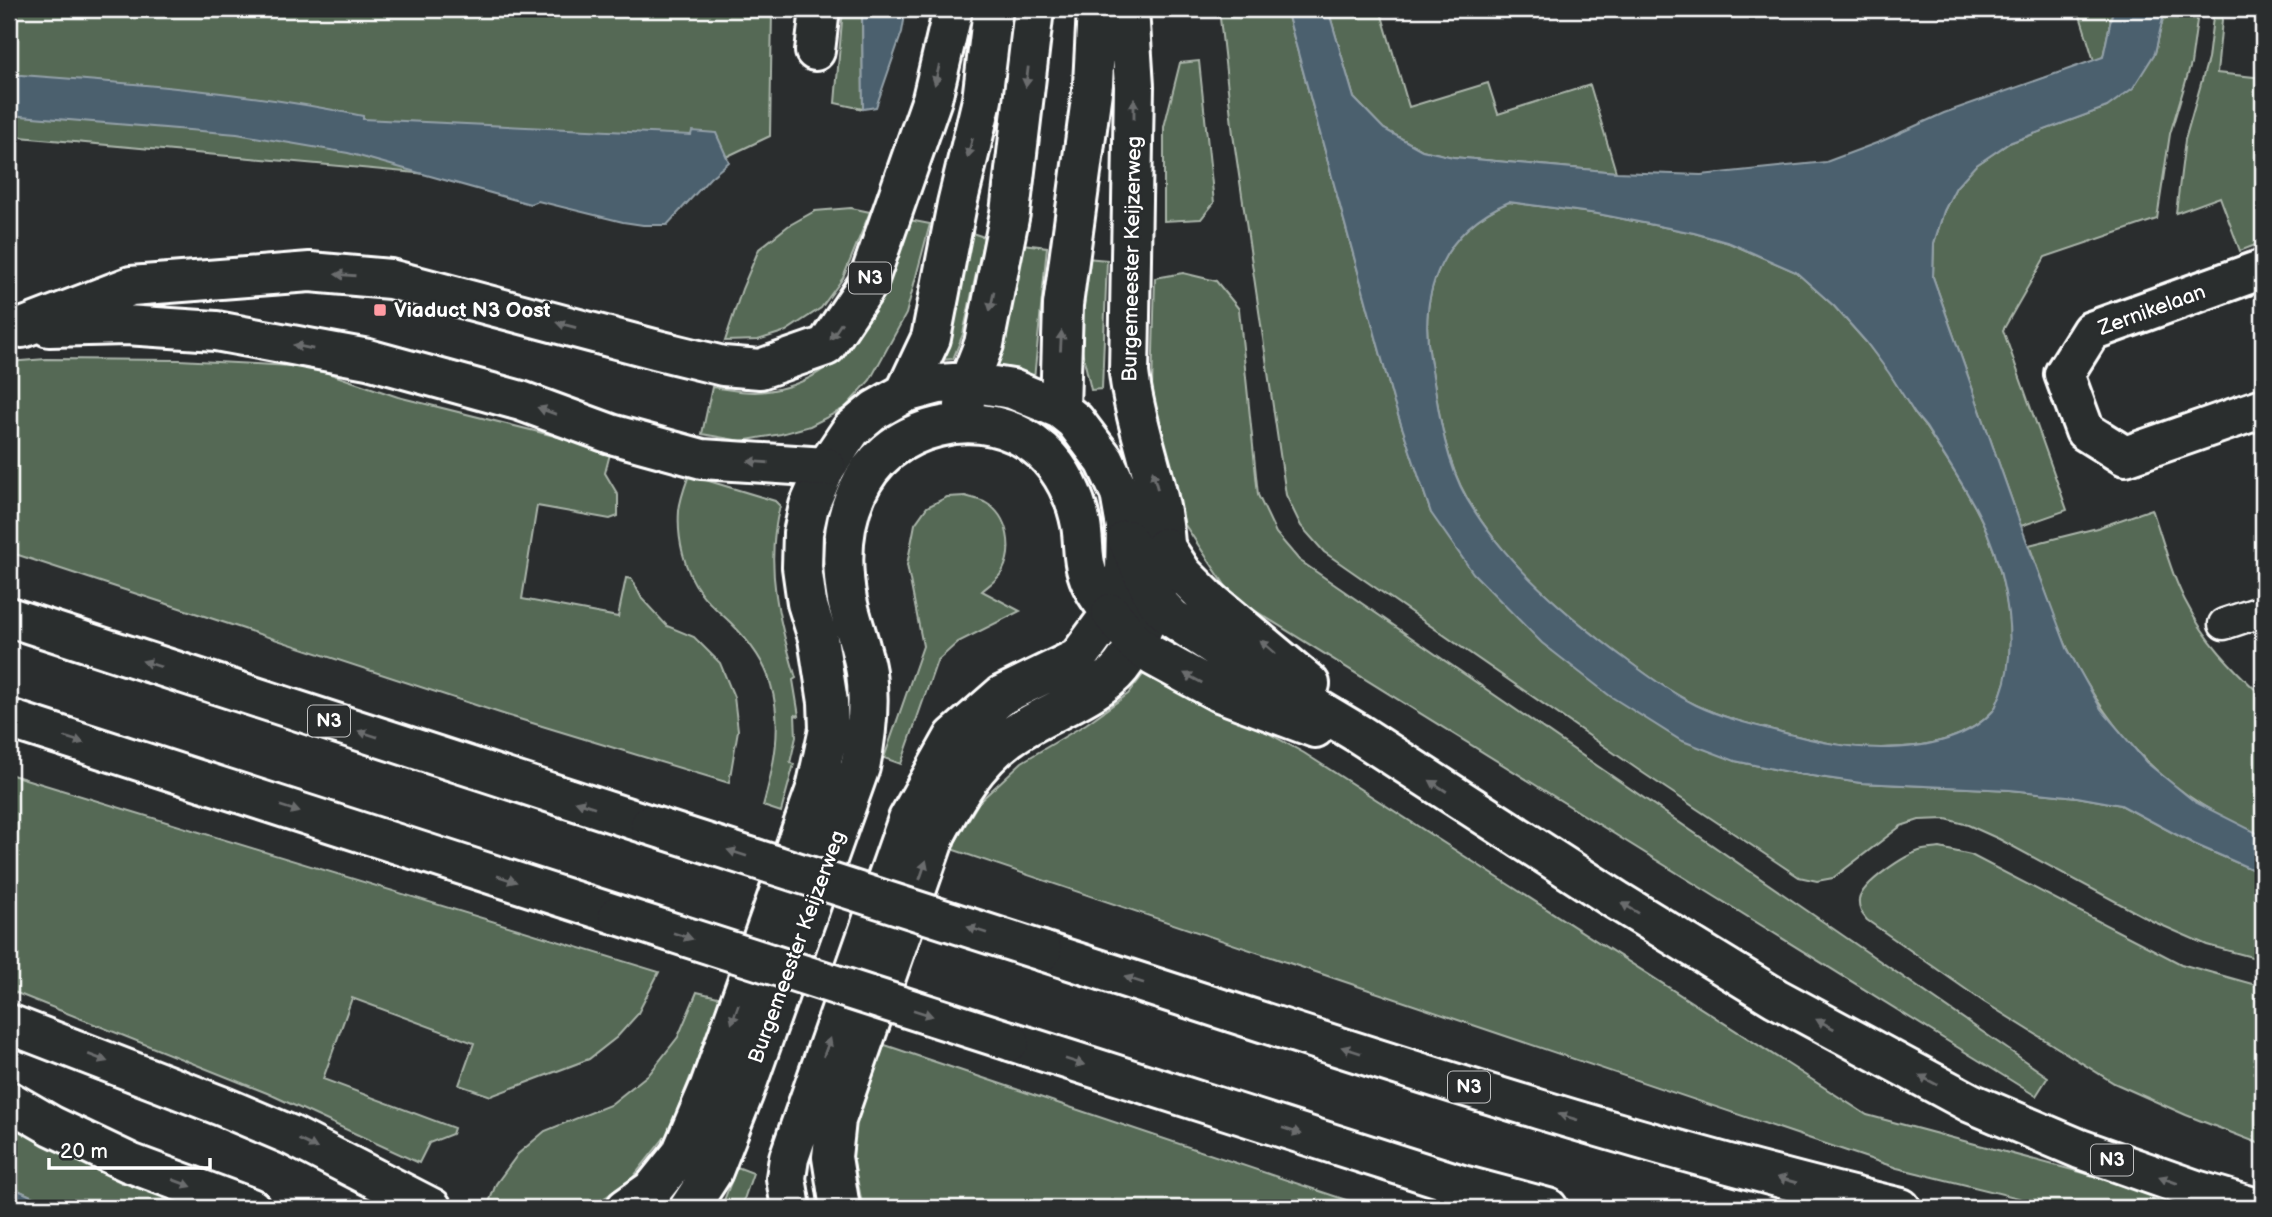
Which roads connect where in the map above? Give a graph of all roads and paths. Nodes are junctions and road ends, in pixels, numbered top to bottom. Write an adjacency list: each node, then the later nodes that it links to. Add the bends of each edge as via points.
1 (820, 9): 7 (main road)
2 (953, 9): 9 (main road, N3, one-way to 9, via 932,99 867,285 826,346 760,369 723,366 390,279 310,272 131,286)
3 (993, 9): 11 (main road, one-way to 11, via 982,100 931,338)
4 (1034, 9): 10 (main road, one-way to 10, via 1010,213 984,344)
5 (1097, 9): 13 (main road, one-way to 5, via 1063,305 1093,84)
6 (1129, 9): 17 (main road, Burgemeester Keijzerweg, one-way to 6, via 1156,481 1133,406 1129,373 1134,113)
7 (816, 51)
8 (2263, 270): 12 (main road, Zernikelaan, via 2091,331 2064,374 2085,432 2125,456)
9 (15, 328): 15 (main road, N3, one-way to 9, via 702,459 611,434 521,401 368,359 216,331 126,325)
10 (969, 382): 11 (main road); 13 (main road, via 1012,388); 14 (main road)
11 (905, 393): 15 (main road, via 851,430)
12 (2263, 408)
13 (1060, 409): 16 (main road, via 1105,461 1120,494)
14 (960, 422): 20 (main road, via 999,427 1025,438 1055,465 1072,494 1087,573); 26 (main road, via 897,443 874,463 849,511 842,561 866,670 868,731)
15 (826, 467): 26 (main road, via 809,506 802,566 828,702)
16 (1127, 539): 18 (main road, N3); 20 (main road, via 1125,570)
17 (1165, 547): 18 (main road); 25 (main road, N3, one-way to 17, via 1208,598 1183,574)
18 (1155, 600): 23 (main road); 25 (main road, N3, via 1172,618 1237,661)
19 (2263, 611): 22 (lane)
20 (1111, 613): 23 (main road, N3); 27 (main road, via 1078,658 1002,695 954,737)
21 (9, 618): 39 (main road, N3, one-way to 21, bridge, via 1431,1076)
22 (2224, 624)
23 (1136, 644): 25 (main road, N3, one-way to 23, via 1219,692); 27 (main road, via 1119,669 1094,690 1009,738)
24 (9, 719): 38 (main road, one-way to 38, bridge, via 1462,1185)
25 (1393, 757): 40 (main road, N3, one-way to 25, via 2080,1149 1971,1102 1776,998)
26 (833, 793): 29 (main road, Burgemeester Keijzerweg, one-way to 29)
27 (922, 827): 31 (main road, one-way to 27)
28 (9, 1024): 33 (main road, one-way to 33, via 225,1107)
29 (727, 1091): 34 (main road, via 653,1189); 35 (main road, via 713,1171)
30 (9, 1101): 32 (main road, one-way to 32, via 130,1163)
31 (820, 1116): 36 (main road, via 789,1158 786,1178); 37 (main road)
32 (251, 1208)
33 (432, 1208)
34 (626, 1208)
35 (690, 1208)
36 (791, 1208)
37 (840, 1208)
38 (1548, 1208)
39 (1900, 1208)
40 (2257, 1208)

